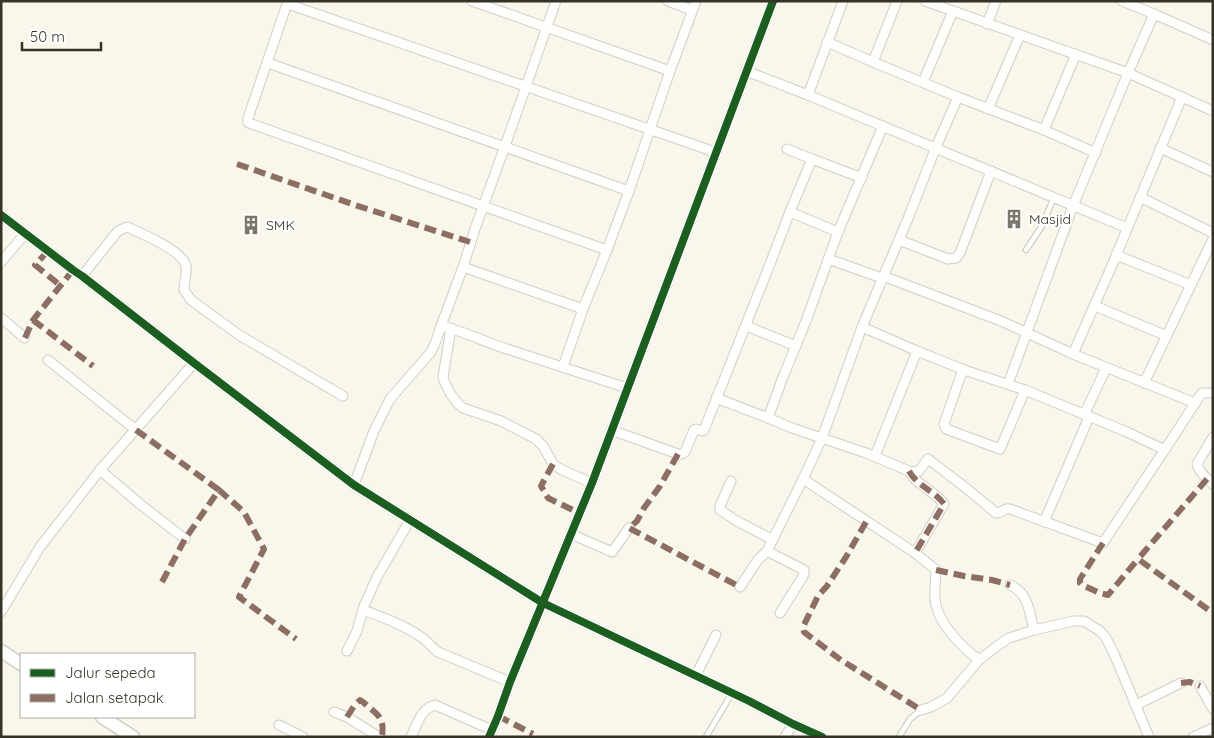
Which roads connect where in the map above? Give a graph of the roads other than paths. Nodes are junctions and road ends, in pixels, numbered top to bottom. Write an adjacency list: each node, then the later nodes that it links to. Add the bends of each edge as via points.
1 (472, 1): 15 (street)
2 (556, 1): 15 (street)
3 (668, 1): 11 (street)
4 (773, 1): 23 (street)
5 (843, 1): 18 (street)
6 (897, 1): 20 (street)
7 (925, 1): 12 (street)
8 (996, 1): 14 (street)
9 (1122, 1): 13 (street)
10 (288, 2): 21 (street); 26 (street)
11 (694, 5): 22 (street)
12 (954, 11): 14 (street); 25 (street)
13 (1154, 14): 17 (street); 24 (street)
14 (987, 24): 16 (street)
15 (547, 28): 22 (street); 26 (street)
16 (1020, 35): 19 (street); 30 (street)
17 (1213, 40)
18 (827, 42): 20 (street); 27 (street)
19 (1076, 54): 24 (street); 34 (street)
20 (874, 62): 25 (street)
21 (268, 63): 35 (street); 48 (street, via 248,118 249,124)
22 (670, 71): 33 (street)
23 (746, 71): 27 (street); 39 (street)
24 (1128, 73): 29 (street); 40 (street)
25 (923, 82): 28 (street)
26 (527, 86): 33 (street); 35 (street)
27 (808, 95): 32 (street)
28 (958, 97): 30 (street); 36 (street)
29 (1182, 97): 31 (street); 37 (street)
30 (988, 108): 34 (street)
31 (1213, 111)
32 (883, 126): 36 (street); 44 (street)
33 (650, 130): 39 (street); 45 (street)
34 (1044, 130): 40 (street)
35 (505, 146): 45 (street); 48 (street)
36 (936, 148): 42 (street); 57 (street)
37 (1160, 148): 43 (street); 47 (street)
38 (787, 149): 41 (street)
39 (715, 152): 87 (street)
40 (1096, 153): 49 (street)
41 (812, 159): 44 (street); 50 (street)
42 (992, 172): 46 (street); 57 (street, via 956,258 948,259)
43 (1213, 172)
44 (862, 178): 53 (street)
45 (629, 191): 58 (street)
46 (1054, 197): 49 (street); 59 (lane, via 1042,226)
47 (1140, 197): 52 (street); 54 (street)
48 (483, 206): 58 (street); 63 (street)
49 (1074, 206): 52 (street); 74 (street)
50 (790, 212): 53 (street); 71 (street)
51 (1, 215): 55 (street)
52 (1127, 228): 60 (street)
53 (838, 232): 61 (street)
54 (1213, 233)
55 (24, 234): 62 (street); 64 (street)
56 (1213, 239): 66 (street)
57 (899, 240): 65 (street)
58 (607, 250): 68 (street)
59 (1026, 250)
60 (1116, 256): 66 (street); 67 (street)
61 (828, 259): 65 (street); 77 (street)
62 (1, 262)
63 (462, 267): 68 (street); 70 (street)
64 (82, 276): 81 (street); 90 (street, via 118,231 128,227 142,233 184,262 184,290 191,300 239,335)
65 (882, 277): 72 (street); 74 (street)
66 (1191, 286): 75 (street)
67 (1095, 306): 75 (street); 79 (street)
68 (583, 309): 82 (street)
69 (1, 318): 76 (street)
70 (440, 326): 73 (street); 107 (street, via 431,352 390,399)
71 (746, 326): 77 (street); 91 (street)
72 (862, 327): 78 (street); 98 (street)
73 (451, 328): 82 (street); 105 (street, via 443,377 458,404 536,439 553,464)
74 (1027, 333): 79 (street); 86 (street)
75 (1167, 336): 85 (street)
76 (25, 338)
77 (796, 346): 94 (street)
78 (917, 351): 84 (street); 100 (street)
79 (1073, 354): 83 (street)
80 (48, 360): 95 (street)
81 (194, 363): 95 (street); 107 (street)
82 (563, 366): 87 (street)
83 (1106, 368): 85 (street); 93 (street)
84 (963, 369): 86 (street); 88 (street, via 944,426 1000,448)
85 (1144, 383): 92 (street)
86 (1008, 384): 88 (street)
87 (627, 388): 96 (street)
88 (1025, 390): 93 (street)
89 (1213, 392): 92 (street, via 1202,393)
90 (342, 396)
91 (716, 398): 94 (street); 96 (street, via 704,430 694,430 682,454)
92 (1196, 403): 99 (street)
93 (1086, 416): 99 (street); 109 (street)
94 (768, 418): 98 (street)
95 (136, 430): 101 (street)
96 (611, 430): 105 (street)
97 (1213, 437): 106 (street, via 1197,464)
98 (822, 438): 100 (street); 103 (street)
99 (1165, 450): 109 (street, via 1103,543)
100 (875, 456): 102 (street)
101 (100, 470): 112 (street); 120 (street, via 40,547)
102 (909, 471): 109 (street, via 918,472 928,459 993,512 999,514 1008,508); 115 (street, via 944,504)
103 (803, 479): 113 (street); 115 (street)
104 (731, 481): 113 (street, via 720,510)
105 (592, 483): 111 (street)
106 (1213, 484)
107 (354, 485): 108 (street)
108 (410, 520): 118 (street); 119 (street, via 377,577)
109 (1044, 522)
110 (629, 528): 111 (street, via 612,552)
111 (571, 534): 118 (street)
112 (185, 539)
113 (773, 540): 114 (street)
114 (767, 551): 117 (street); 121 (street, via 804,570)
115 (914, 554): 126 (street, via 936,570 938,611 954,637)
116 (1010, 585): 122 (street, via 1025,598)
117 (740, 587)
118 (543, 604): 128 (street); 129 (street)
119 (363, 610): 125 (street); 129 (street, via 398,623 438,652)
120 (1, 612)
121 (780, 613)
122 (1034, 630): 126 (street, via 1009,638); 133 (street, via 1084,621 1100,631 1116,656)
123 (716, 635): 128 (street)
124 (1, 651): 127 (main road)
125 (347, 651)
126 (979, 660): 135 (street, via 947,698)
127 (20, 663)
128 (696, 675): 132 (street)
129 (510, 682): 141 (street)
130 (1181, 683): 133 (street)
131 (1200, 686): 134 (street)
132 (732, 693): 138 (street); 146 (lane)
133 (1136, 705): 150 (street)
134 (1213, 709)
135 (921, 710): 149 (lane, via 910,719)
136 (334, 712): 144 (street)
137 (104, 718): 142 (main road)
138 (793, 724): 147 (street); 148 (street)
139 (279, 726): 143 (street)
140 (1213, 728): 151 (street)
141 (491, 734): 145 (street, via 435,705 428,706 423,712)
142 (133, 737)
143 (303, 737)
144 (379, 737)
145 (411, 737)
146 (706, 737)
147 (785, 737)
148 (822, 737)
149 (899, 737)
150 (1149, 737)
151 (1193, 737)

